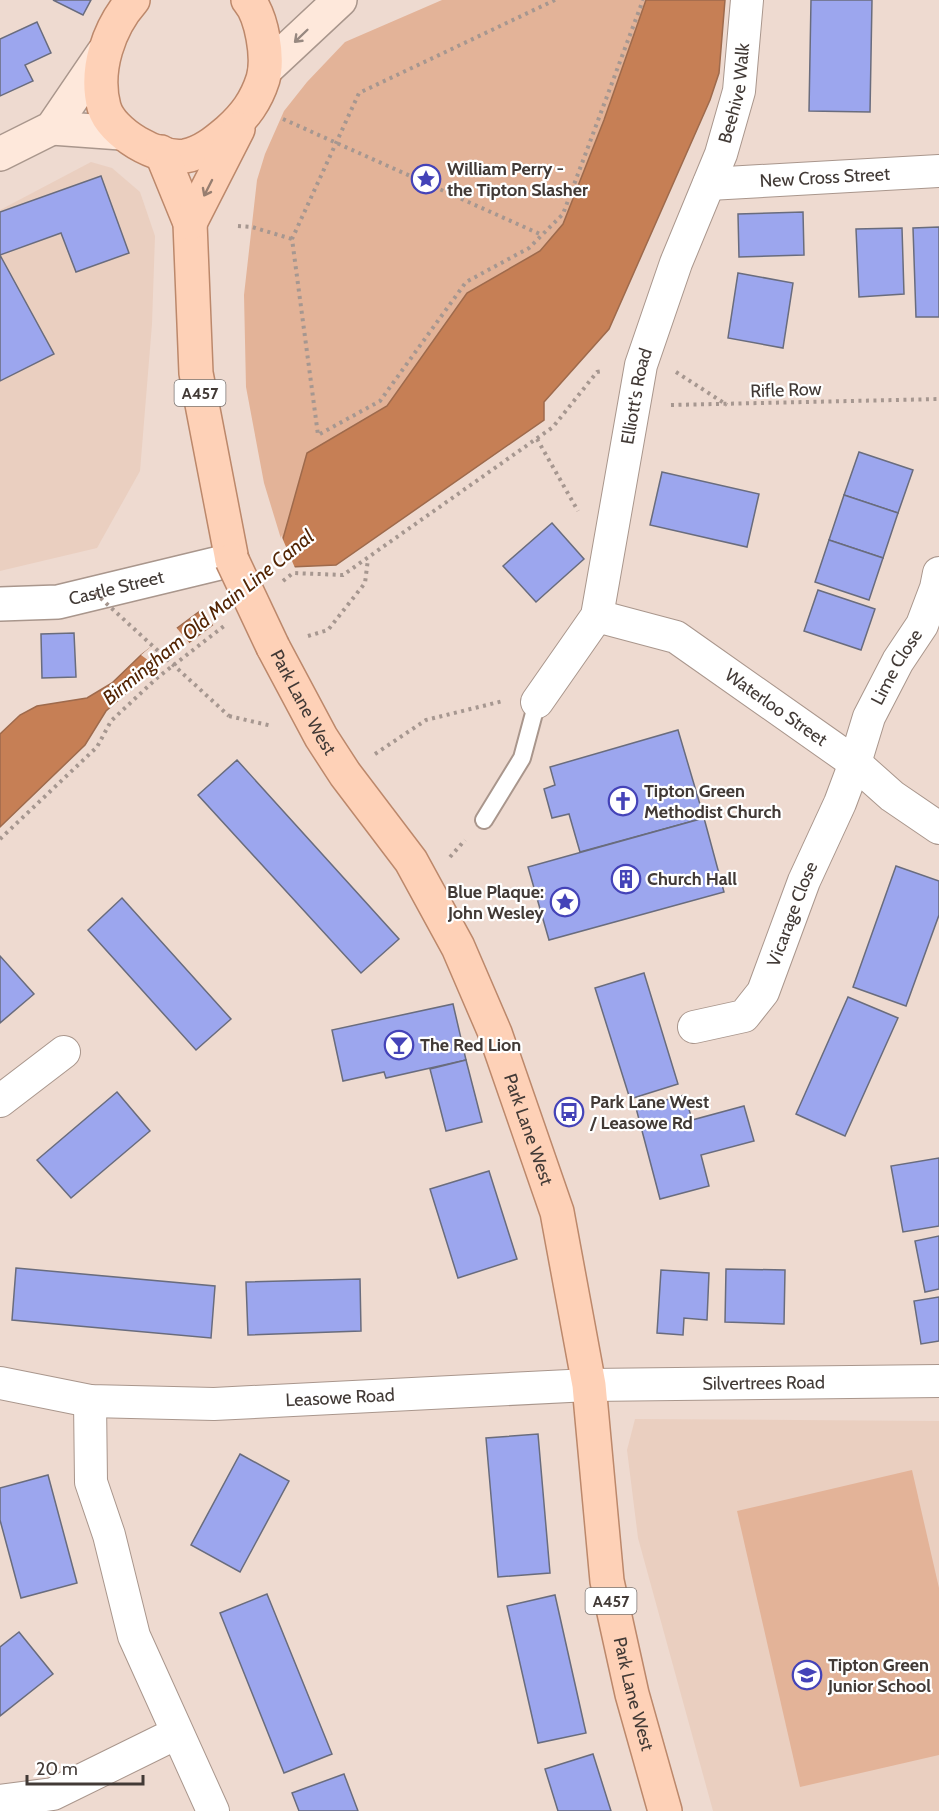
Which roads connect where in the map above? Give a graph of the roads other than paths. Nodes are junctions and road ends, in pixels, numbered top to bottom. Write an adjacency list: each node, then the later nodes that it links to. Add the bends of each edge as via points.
1 (248, 0): 6 (main road, A457, via 260,22)
2 (336, 0): 6 (main road, one-way to 6)
3 (747, 0): 13 (street, Beehive Walk, via 739,91)
4 (131, 1): 5 (main road, A457)
5 (103, 53): 8 (main road); 9 (main road, A457, via 104,108)
6 (265, 70): 7 (main road, A457)
7 (259, 116): 10 (main road, A457, via 209,147 184,156); 14 (main road, Park Lane West / A457, one-way to 14)
8 (52, 128): 9 (main road); 11 (main road)
9 (121, 133): 10 (main road, A457, via 143,147)
10 (161, 152): 14 (main road, Park Lane West / A457)
11 (0, 154)
12 (939, 171): 13 (street, New Cross Street)
13 (709, 184): 18 (street, Elliott's Road, via 676,263 641,365)
14 (190, 223): 15 (main road, Park Lane West / A457, via 196,373)
15 (232, 560): 17 (street, Castle Street, via 58,602); 28 (main road, Park Lane West / A457, bridge, via 321,737 411,861 458,947 495,1033 557,1212)
16 (939, 573): 20 (street, Lime Close, via 922,625 868,717)
17 (0, 604)
18 (597, 616): 19 (street); 20 (street, Waterloo Street, via 676,637)
19 (537, 702): 21 (lane, via 522,758)
20 (855, 763): 22 (street, Waterloo Street, via 892,796); 23 (street, Vicarage Close, via 762,992 744,1016)
21 (484, 820)
22 (939, 828)
23 (694, 1027)
24 (64, 1053): 25 (street)
25 (0, 1101)
26 (939, 1381): 28 (street, Silvertrees Road)
27 (0, 1383): 29 (street, Leasowe Road)
28 (589, 1385): 29 (street, Leasowe Road, via 214,1404); 33 (main road, Park Lane West / A457, via 607,1581 632,1694)
29 (90, 1401): 30 (street, via 91,1482 109,1535 134,1636)
30 (177, 1733): 31 (street, via 53,1794); 32 (street)
31 (0, 1801)
32 (213, 1811)
33 (665, 1811)

